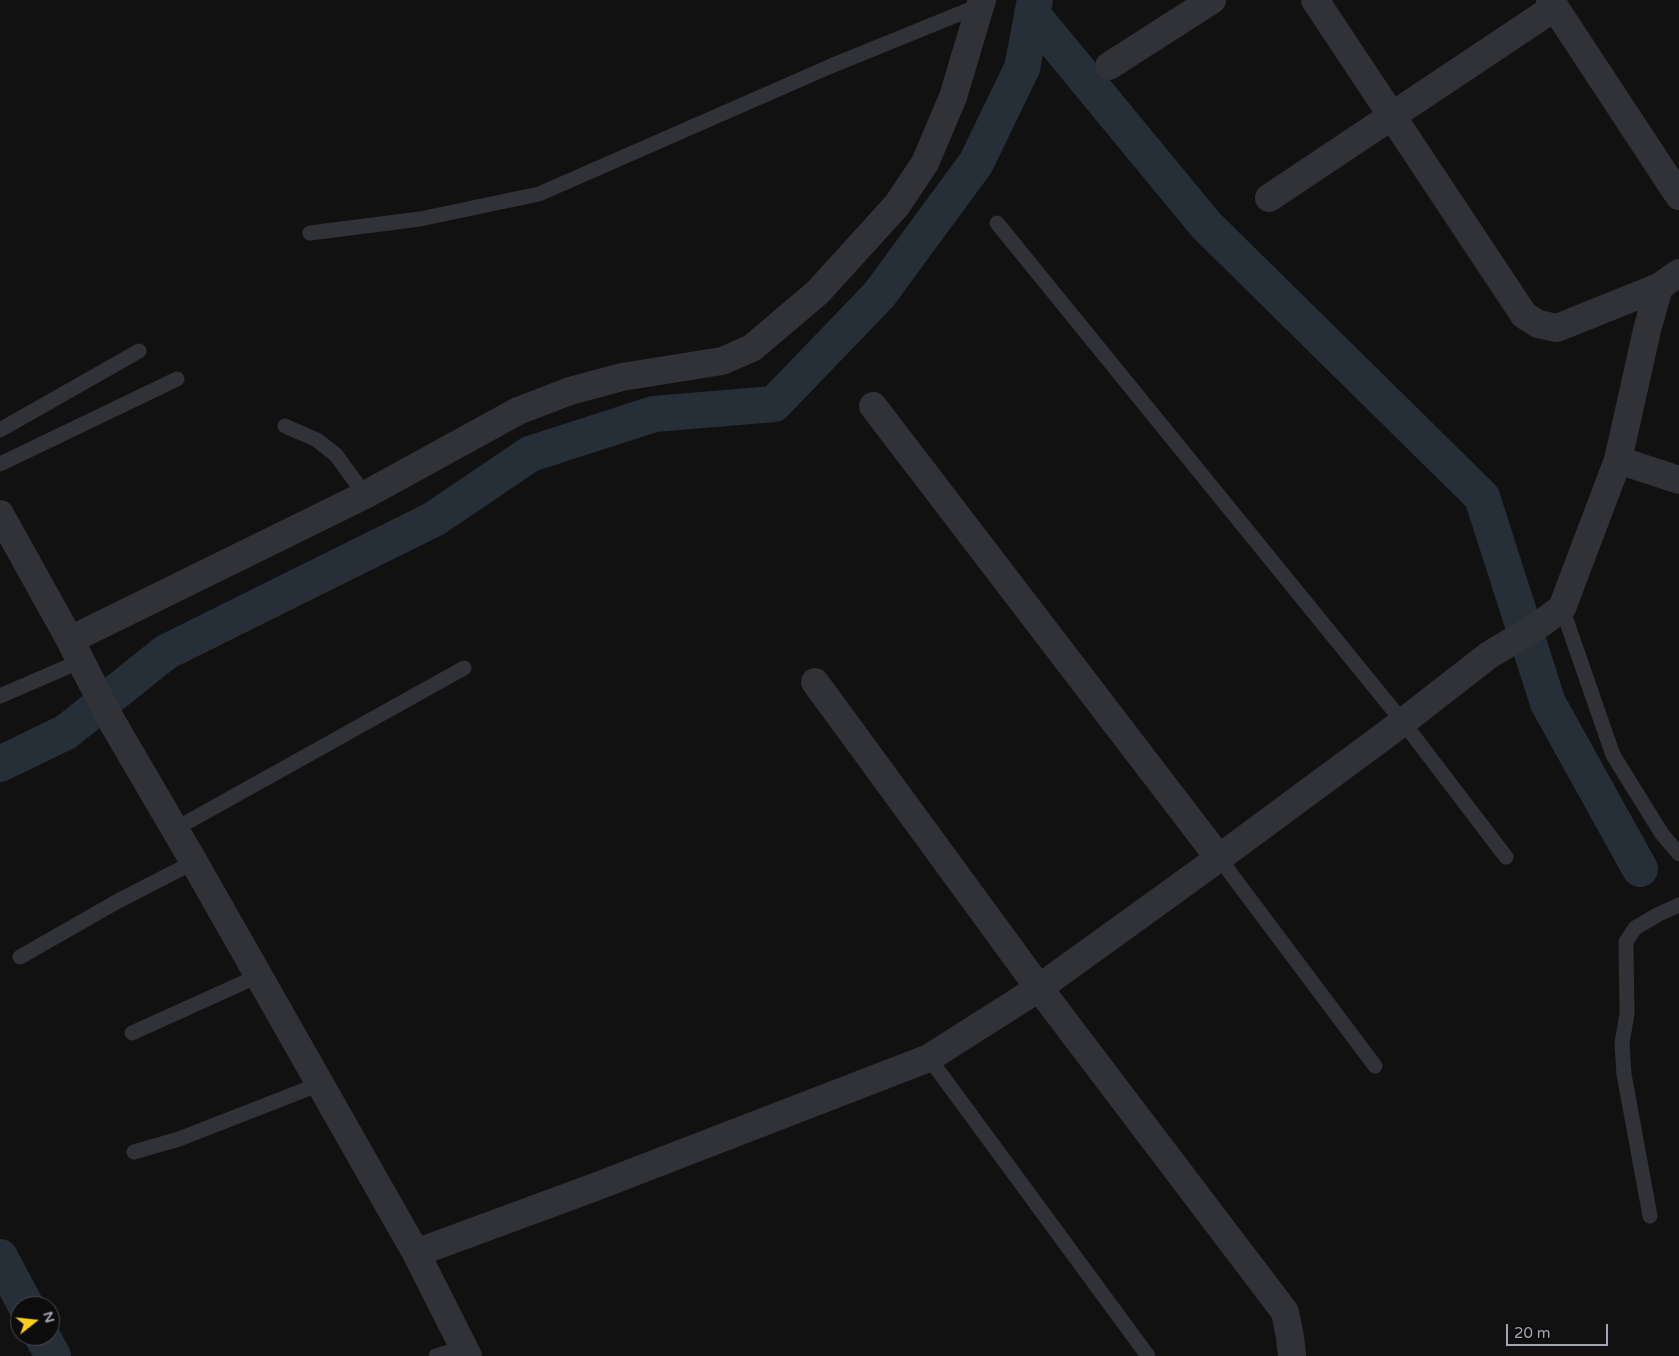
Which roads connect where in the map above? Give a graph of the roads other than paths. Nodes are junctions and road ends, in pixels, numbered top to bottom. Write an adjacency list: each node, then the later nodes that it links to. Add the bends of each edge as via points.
1 (1212, 0): 5 (street)
2 (1316, 0): 6 (street)
3 (982, 2): 10 (lane, via 539,194 420,219); 20 (street, via 953,97 925,163 896,205 818,292 752,348 722,361 622,377 535,404)
4 (1552, 4): 6 (street); 7 (street)
5 (1109, 66)
6 (1392, 114): 8 (street); 11 (street, via 1524,314 1538,324 1557,328)
7 (1679, 196)
8 (1269, 198)
9 (997, 223): 27 (lane)
10 (310, 233)
11 (1669, 280): 17 (street, via 1647,330)
12 (139, 351): 16 (lane)
13 (177, 378): 18 (lane)
14 (872, 406): 31 (street)
15 (284, 426): 20 (lane, via 317,440 336,455)
16 (0, 430)
17 (1618, 460): 19 (street); 22 (street)
18 (0, 464)
19 (1679, 480)
20 (366, 495): 23 (street)
21 (0, 514): 23 (street)
22 (1562, 608): 27 (street, via 1489,655); 29 (lane, via 1613,755 1662,834)
23 (80, 660): 26 (lane); 28 (street)
24 (464, 668): 28 (lane)
25 (815, 682): 36 (street)
26 (0, 696)
27 (1402, 722): 30 (lane); 31 (street)
28 (175, 829): 32 (street)
29 (1679, 854)
30 (1506, 857)
31 (1219, 858): 36 (street); 39 (lane)
32 (194, 862): 34 (lane); 35 (street)
33 (1679, 905): 42 (lane, via 1634,928 1626,942 1628,1014 1622,1043 1624,1074)
34 (20, 957)
35 (258, 976): 37 (lane); 40 (street)
36 (1039, 988): 38 (street); 47 (street, via 1285,1312)
37 (132, 1033)
38 (930, 1058): 43 (street); 46 (lane)
39 (1375, 1066)
40 (320, 1084): 41 (lane, via 179,1139); 43 (street)
41 (134, 1152)
42 (1650, 1216)
43 (416, 1253): 44 (street)
44 (466, 1352): 45 (lane)
45 (436, 1356)
46 (1148, 1356)
47 (1292, 1356)

